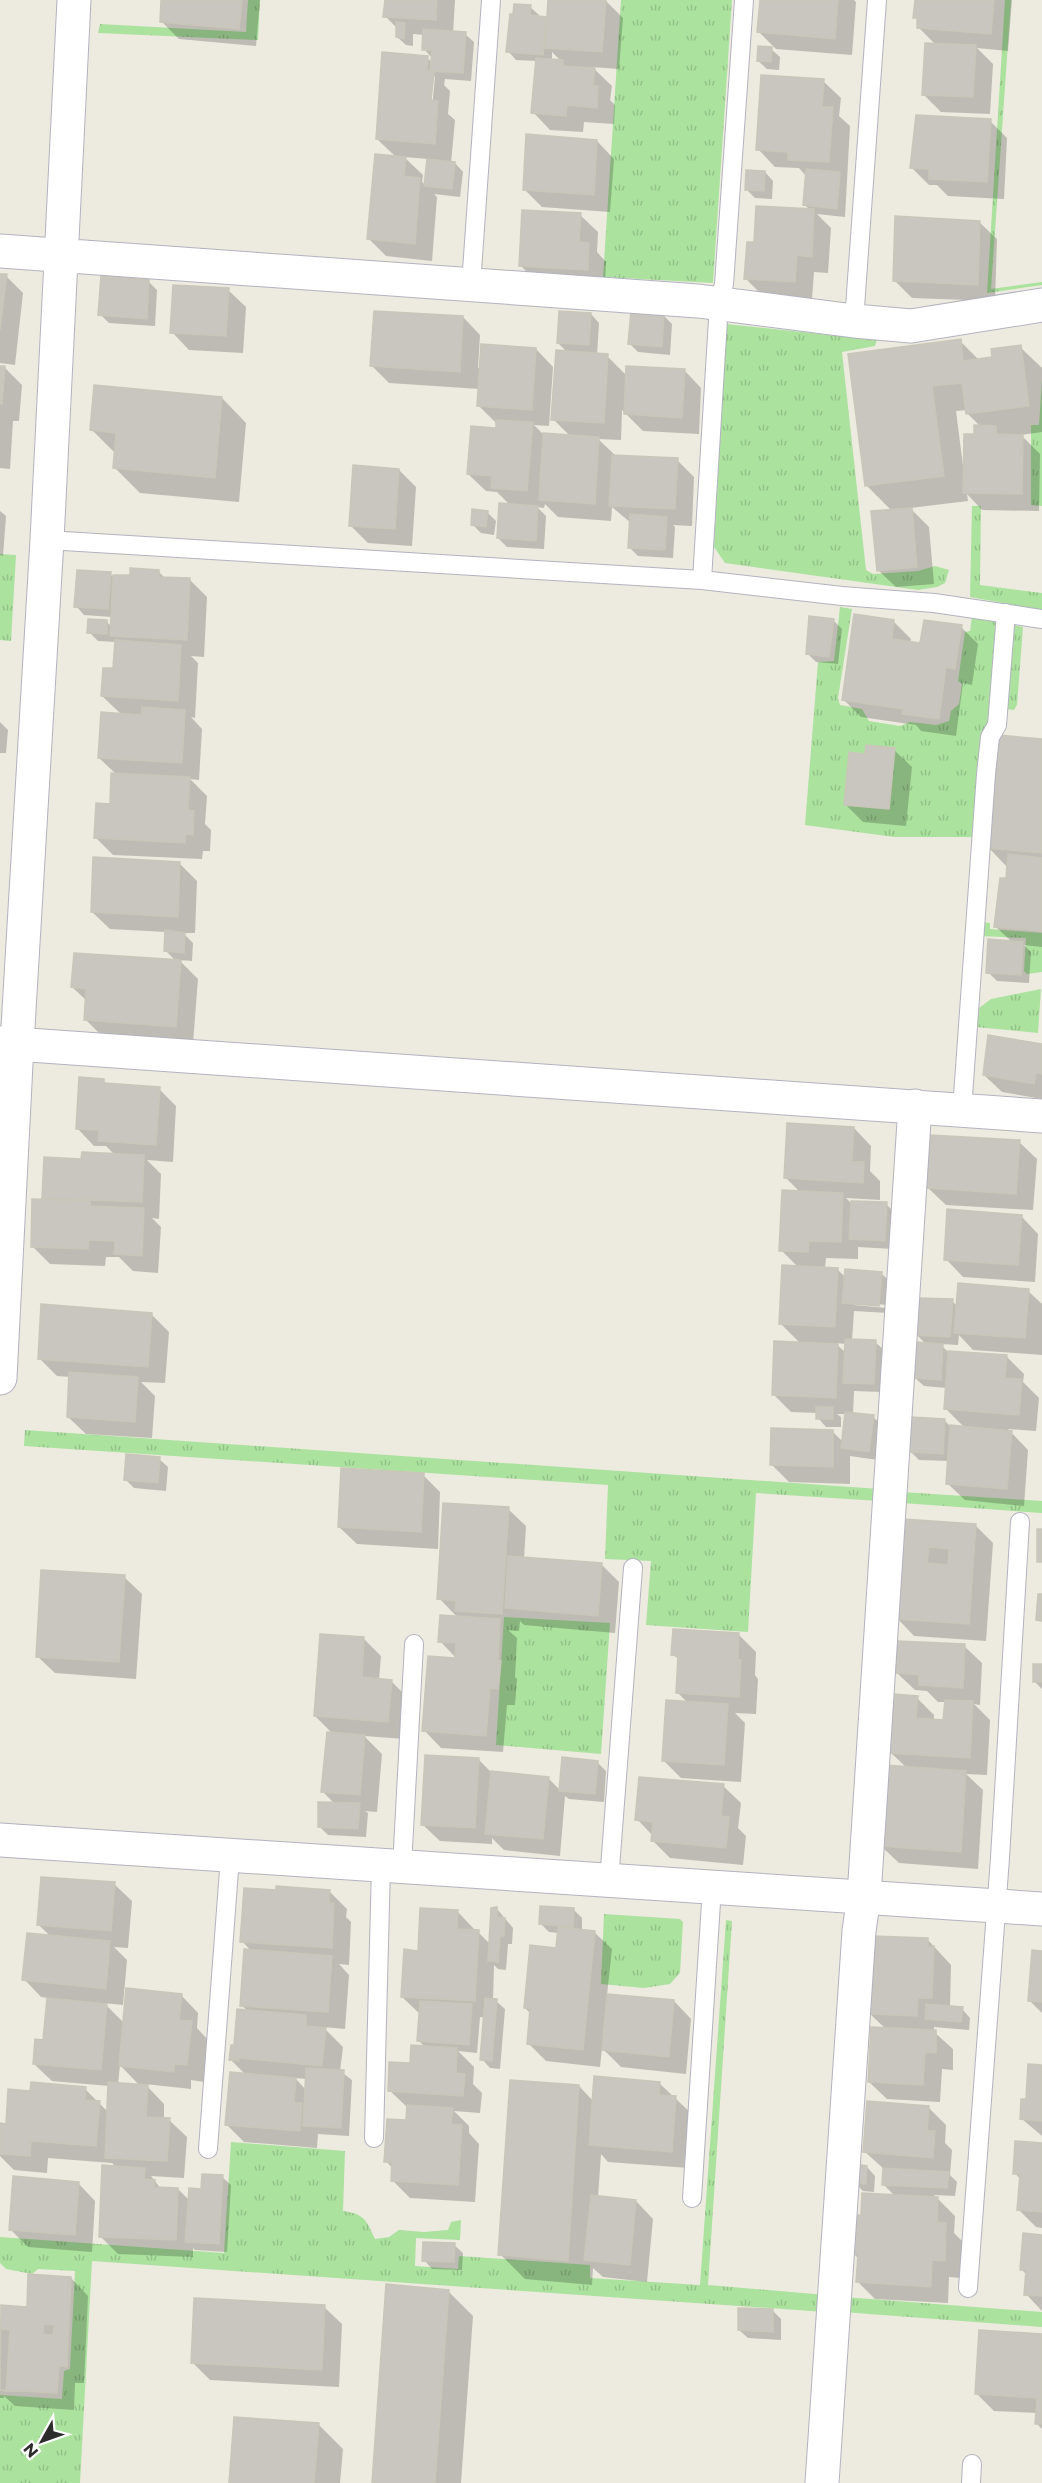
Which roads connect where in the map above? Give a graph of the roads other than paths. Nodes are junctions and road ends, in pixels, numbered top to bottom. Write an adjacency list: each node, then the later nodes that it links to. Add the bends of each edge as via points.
1 (74, 0): 6 (street)
2 (491, 0): 7 (lane)
3 (744, 0): 8 (lane, via 724,284)
4 (877, 0): 10 (lane)
5 (0, 250): 6 (street)
6 (61, 255): 7 (street); 11 (street)
7 (471, 285): 8 (street)
8 (719, 303): 10 (street); 12 (lane)
9 (1042, 304): 10 (street, via 911,326)
10 (854, 321)
11 (47, 540): 12 (lane); 15 (street)
12 (702, 580): 13 (lane)
13 (1006, 613): 14 (lane); 17 (lane, via 997,725 990,737 986,774)
14 (1042, 619)
15 (8, 1043): 16 (street); 19 (street)
16 (915, 1107): 17 (street); 28 (street)
17 (962, 1110): 18 (street)
18 (1042, 1116)
19 (0, 1378)
20 (1020, 1522): 29 (lane)
21 (633, 1568): 26 (lane)
22 (414, 1644): 25 (lane)
23 (0, 1840): 24 (street)
24 (230, 1857): 25 (street); 32 (lane)
25 (392, 1867): 26 (street); 31 (lane)
26 (609, 1881): 27 (street)
27 (712, 1887): 28 (street); 33 (lane)
28 (864, 1896): 29 (street); 36 (street)
29 (995, 1906): 30 (street); 34 (lane)
30 (1042, 1910)
31 (374, 2138)
32 (208, 2148)
33 (692, 2198)
34 (968, 2288)
35 (972, 2464): 37 (lane)
36 (822, 2483)
37 (970, 2483)

